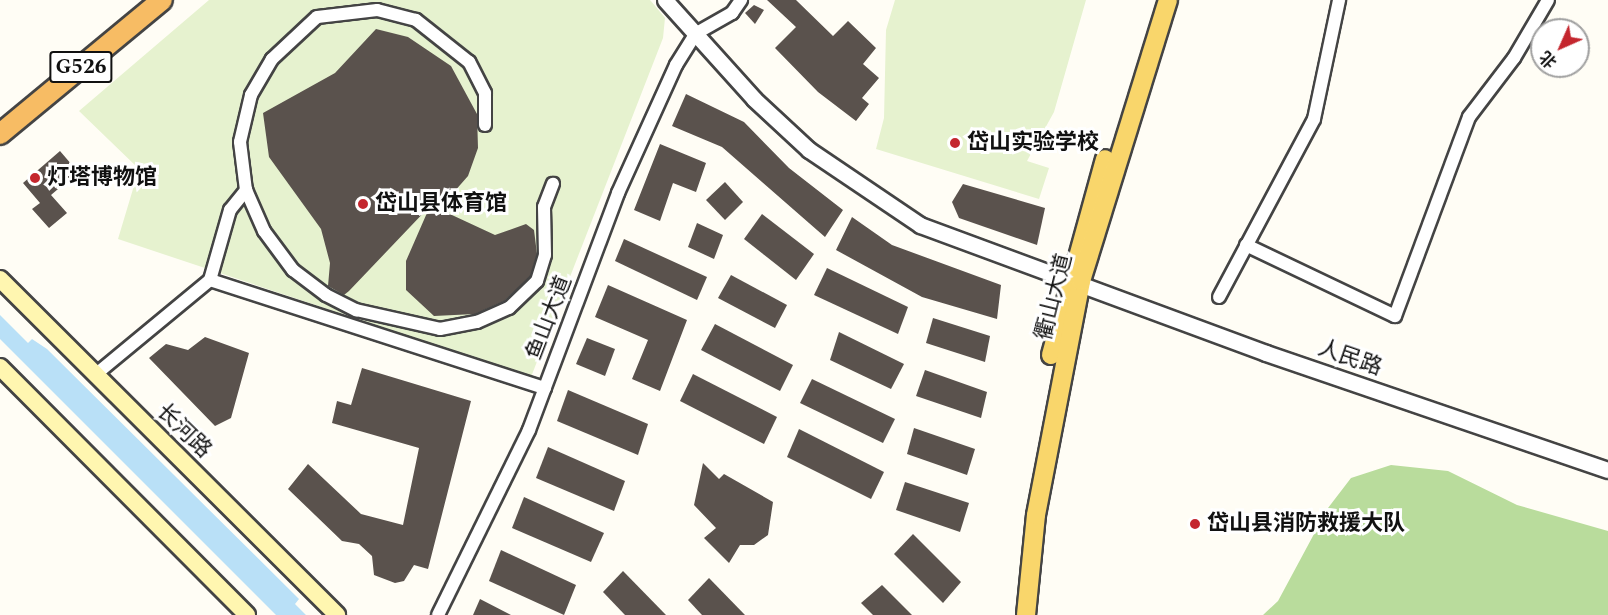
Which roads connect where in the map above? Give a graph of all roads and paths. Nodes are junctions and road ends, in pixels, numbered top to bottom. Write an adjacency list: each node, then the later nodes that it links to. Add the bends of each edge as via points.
1 (143, 0): 10 (highway, G526)
2 (162, 0): 12 (highway, G526)
3 (665, 0): 9 (street, 人民路)
4 (741, 0): 9 (street, via 732,13)
5 (1155, 0): 18 (main road, 衢山大道)
6 (1168, 0): 18 (main road, 衢山大道)
7 (1339, 0): 15 (street, via 1314,119)
8 (1548, 0): 15 (street, via 1514,58 1469,117 1395,316)
9 (696, 34): 18 (street, 人民路, via 754,99 867,193 920,225); 22 (street, 鱼山大道, via 675,64 618,193)
10 (0, 119)
11 (485, 125): 14 (street, via 485,93 469,62 416,20 377,10 316,17 272,59 251,95 240,142)
12 (0, 134)
13 (553, 184): 14 (street, via 544,207 545,255 537,281 509,308 477,322 440,329 356,310 326,295 287,262 264,231)
14 (246, 190): 17 (street, via 230,210)
15 (1246, 245): 19 (street)
16 (0, 279): 21 (main road, 长河路)
17 (210, 280): 21 (street); 22 (street)
18 (1075, 280): 23 (street, 人民路, via 1266,353); 27 (main road, 衢山大道, via 1024,513); 28 (main road, 衢山大道, via 1036,515)
19 (1219, 297)
20 (0, 367): 24 (main road)
21 (95, 375): 25 (main road, 长河路)
22 (545, 388): 26 (street, 鱼山大道, via 487,524)
23 (1608, 470)
24 (247, 615)
25 (337, 615)
26 (438, 615)
27 (1014, 615)
28 (1026, 615)

